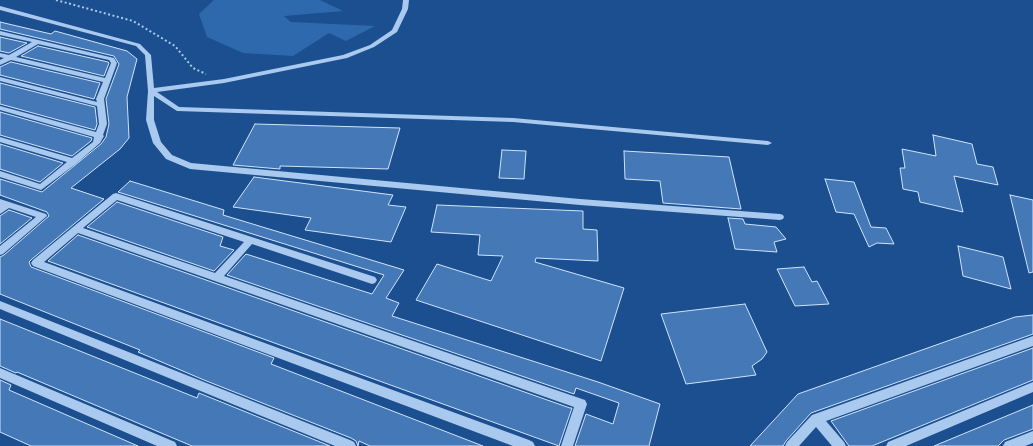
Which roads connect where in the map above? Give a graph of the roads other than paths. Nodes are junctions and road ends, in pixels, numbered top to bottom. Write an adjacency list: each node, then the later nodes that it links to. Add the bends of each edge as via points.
1 (406, 0): 10 (lane, via 395,31 372,46 345,56 222,81)
2 (0, 8): 10 (lane, via 138,45 148,55)
3 (0, 33): 4 (lane)
4 (37, 42): 6 (lane); 9 (lane, via 112,59 114,68)
5 (0, 55): 6 (lane)
6 (10, 58): 7 (lane); 9 (lane)
7 (0, 63)
8 (0, 79): 11 (lane)
9 (108, 81): 11 (lane)
10 (151, 90): 15 (lane, via 176,109 513,120); 20 (lane, via 150,120 157,144 169,157 190,166)
11 (100, 105): 13 (lane, via 103,124)
12 (0, 108): 13 (lane)
13 (100, 136): 16 (lane)
14 (0, 139): 16 (lane)
15 (768, 143)
16 (74, 161): 17 (lane, via 41,186)
17 (0, 174)
18 (4, 203): 19 (lane); 23 (lane, via 43,216)
19 (0, 211)
20 (780, 217)
21 (76, 229): 22 (lane, via 116,196); 24 (lane); 34 (lane, via 36,262)
22 (251, 240): 24 (lane); 25 (lane)
23 (0, 251)
24 (216, 278): 35 (lane, via 581,404)
25 (372, 280)
26 (0, 305): 33 (lane)
27 (1033, 341): 30 (lane)
28 (0, 373): 32 (lane)
29 (1033, 386): 38 (lane)
30 (816, 419): 36 (lane); 37 (lane)
31 (1033, 437): 39 (lane)
32 (171, 446)
33 (350, 446)
34 (529, 446)
35 (567, 446)
36 (791, 446)
37 (840, 446)
38 (892, 446)
39 (1008, 446)

